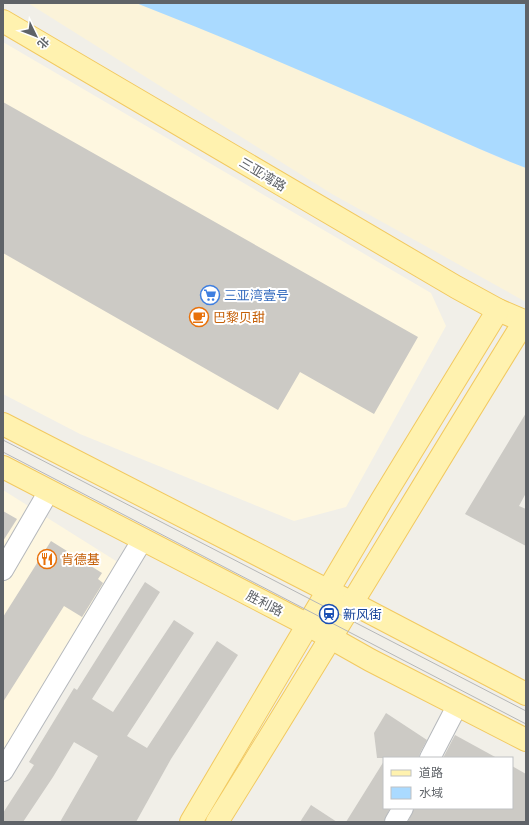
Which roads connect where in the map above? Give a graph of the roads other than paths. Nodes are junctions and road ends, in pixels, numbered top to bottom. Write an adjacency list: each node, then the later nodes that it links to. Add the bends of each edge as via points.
1 (3, 21): 2 (main road, 三亚湾路)
2 (498, 310): 3 (main road, 三亚湾路); 9 (main road)
3 (525, 322): 10 (main road)
4 (3, 424): 9 (main road)
5 (3, 467): 6 (main road, 胜利路)
6 (49, 491): 7 (main road, 胜利路); 8 (street)
7 (143, 539): 11 (main road, 胜利路); 17 (street)
8 (3, 570)
9 (328, 591): 10 (main road); 11 (main road)
10 (352, 603): 12 (main road); 13 (main road)
11 (308, 625): 12 (main road, 胜利路); 19 (main road)
12 (331, 637): 14 (main road, 胜利路); 20 (main road)
13 (526, 694)
14 (457, 706): 15 (main road, 胜利路); 16 (street)
15 (526, 740)
16 (431, 757)
17 (3, 771)
18 (402, 809): 21 (street)
19 (191, 822)
20 (217, 822)
21 (395, 822)

